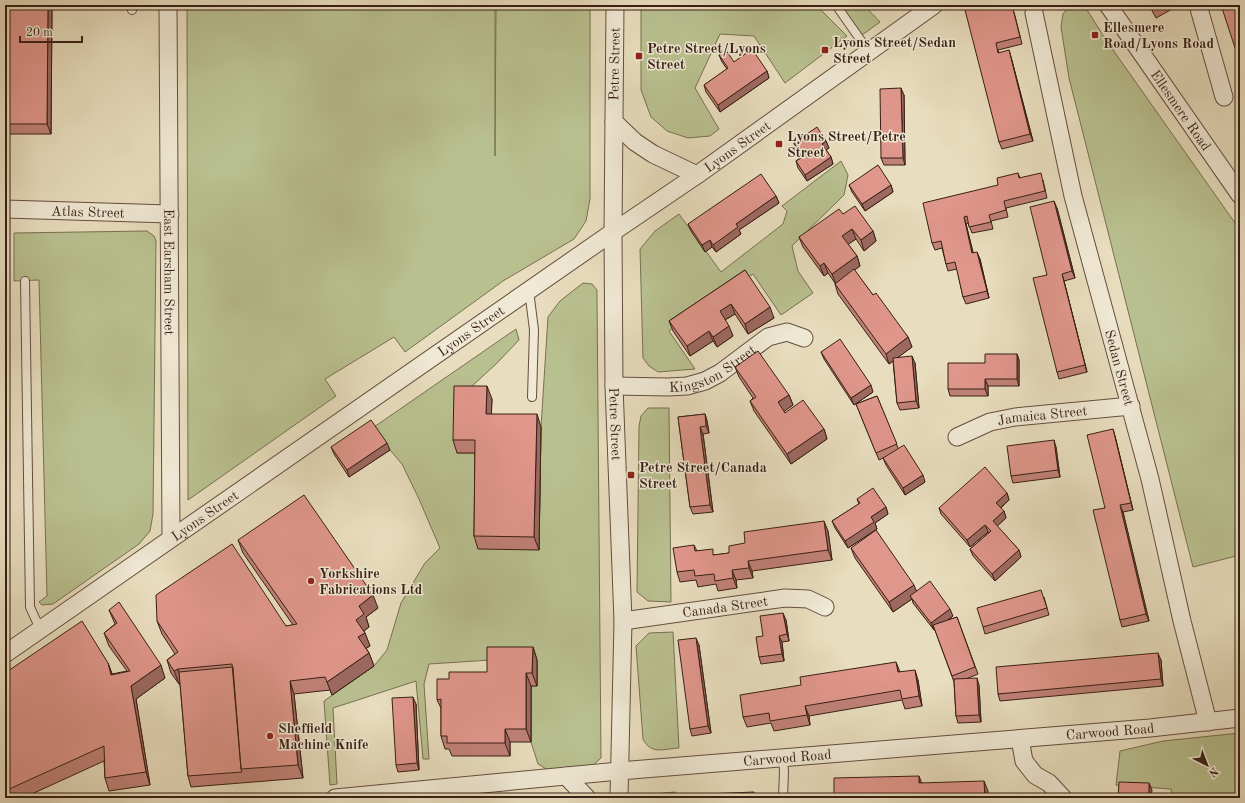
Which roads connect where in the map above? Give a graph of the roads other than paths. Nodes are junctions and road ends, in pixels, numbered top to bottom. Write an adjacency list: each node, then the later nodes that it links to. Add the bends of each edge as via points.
1 (168, 5): 14 (street, East Earsham Street)
2 (615, 5): 10 (street, Petre Street)
3 (836, 5): 8 (lane)
4 (934, 5): 8 (street, Lyons Street)
5 (1108, 5): 12 (street, Ellesmere Road)
6 (1198, 5): 9 (street)
7 (1034, 13): 21 (street, Sedan Street, via 1072,196)
8 (869, 52): 11 (street, Lyons Street)
9 (1224, 97)
10 (614, 122): 11 (street, via 635,142 653,154); 15 (street, Petre Street)
11 (697, 175): 15 (street, Lyons Street)
12 (1240, 195)
13 (5, 210): 14 (street, Atlas Street)
14 (170, 214): 23 (street, East Earsham Street)
15 (613, 232): 17 (street, Lyons Street); 19 (street, Petre Street)
16 (25, 281): 26 (lane, via 30,607)
17 (529, 290): 20 (lane, via 534,330); 23 (street, Lyons Street)
18 (804, 338): 19 (street, Kingston Street, via 787,332 768,337 720,373 705,381 686,386)
19 (614, 386): 25 (street, Petre Street)
20 (532, 397)
21 (1130, 406): 22 (street, Jamaica Street, via 1015,417 990,422); 29 (street, Sedan Street)
22 (957, 438)
23 (171, 538): 26 (street, Lyons Street)
24 (825, 606): 25 (street, Canada Street, via 808,599 785,598)
25 (623, 621): 32 (street, Petre Street)
26 (40, 629): 27 (street, Lyons Street)
27 (5, 654)
28 (1240, 718): 29 (street, Carwood Road)
29 (1208, 722): 30 (street, Carwood Road)
30 (1020, 738): 31 (street, Carwood Road); 38 (street, via 1024,761 1035,775 1049,784)
31 (783, 758): 32 (street, Carwood Road); 37 (lane)
32 (620, 771): 33 (street, Carwood Road); 36 (street, Petre Street)
33 (566, 776): 34 (street, Carwood Road); 35 (street)
34 (335, 798)
35 (587, 798)
36 (619, 798)
37 (783, 798)
38 (1062, 798)

